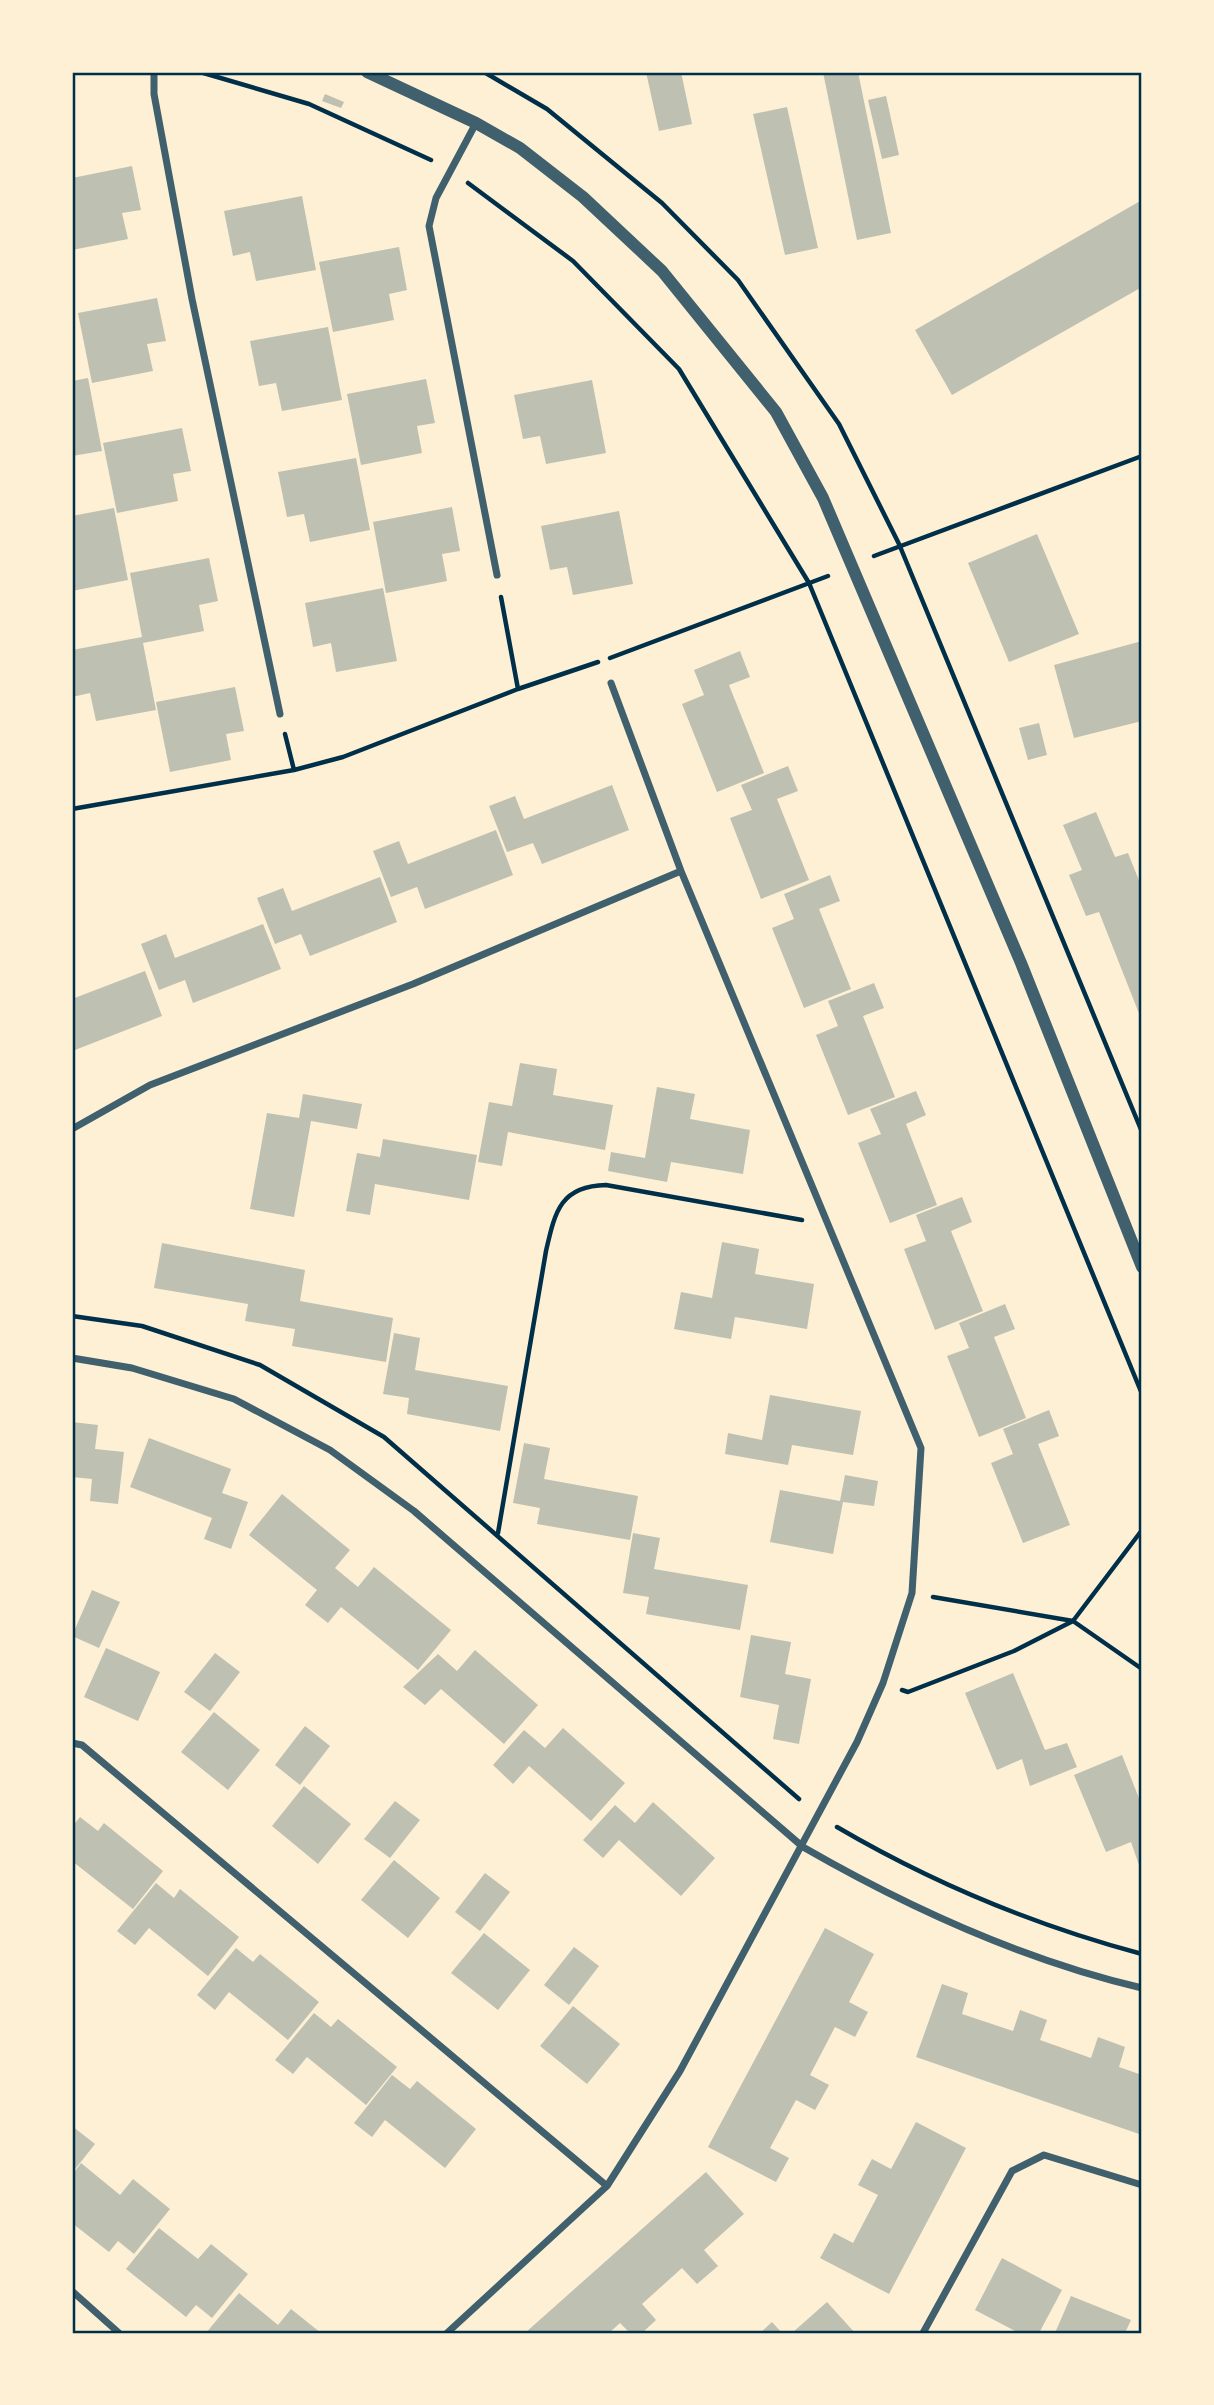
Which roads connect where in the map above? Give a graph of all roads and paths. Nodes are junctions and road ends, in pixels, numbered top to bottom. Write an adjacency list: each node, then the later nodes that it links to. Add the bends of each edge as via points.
1 (154, 72): 12 (street, via 154,94 191,299)
2 (200, 72): 5 (path, via 309,104)
3 (368, 72): 4 (street)
4 (476, 123): 5 (street); 7 (street, via 520,148 583,197 662,271 776,412 823,498)
5 (450, 169): 8 (street, via 429,226); 9 (path, via 573,261 679,369)
6 (1142, 456): 7 (path, via 899,544)
7 (851, 566): 9 (path); 18 (street, via 1021,963)
8 (497, 575): 11 (path)
9 (810, 583): 11 (path); 21 (path)
10 (611, 683): 15 (street)
11 (518, 689): 13 (path, via 343,757)
12 (280, 714): 13 (path)
13 (294, 771): 14 (path)
14 (72, 808)
15 (681, 871): 16 (street, via 413,984 150,1085); 17 (street)
16 (72, 1129)
17 (829, 1225): 23 (path, via 606,1185 587,1186 568,1195 554,1215 546,1251); 24 (street, via 921,1448)
18 (1142, 1267)
19 (72, 1316): 23 (path, via 142,1326 260,1365 384,1437)
20 (72, 1358): 30 (street, via 132,1368 234,1399 330,1450 414,1511)
21 (1142, 1395)
22 (1142, 1530): 25 (path)
23 (498, 1534): 29 (path)
24 (912, 1593): 25 (path); 27 (street)
25 (1073, 1621): 26 (path); 27 (path, via 1014,1651 908,1692)
26 (1142, 1669)
27 (883, 1683): 29 (street)
28 (72, 1744): 34 (street, via 82,1745)
29 (818, 1816): 30 (street); 31 (path, via 868,1845 1020,1915)
30 (803, 1847): 32 (street, via 865,1883 1047,1962); 34 (street, via 680,2071)
31 (1142, 1954)
32 (1142, 1988)
33 (1142, 2185): 38 (street, via 1044,2155 1012,2171)
34 (607, 2186): 37 (street)
35 (72, 2291): 36 (street)
36 (119, 2333)
37 (447, 2333)
38 (923, 2333)

